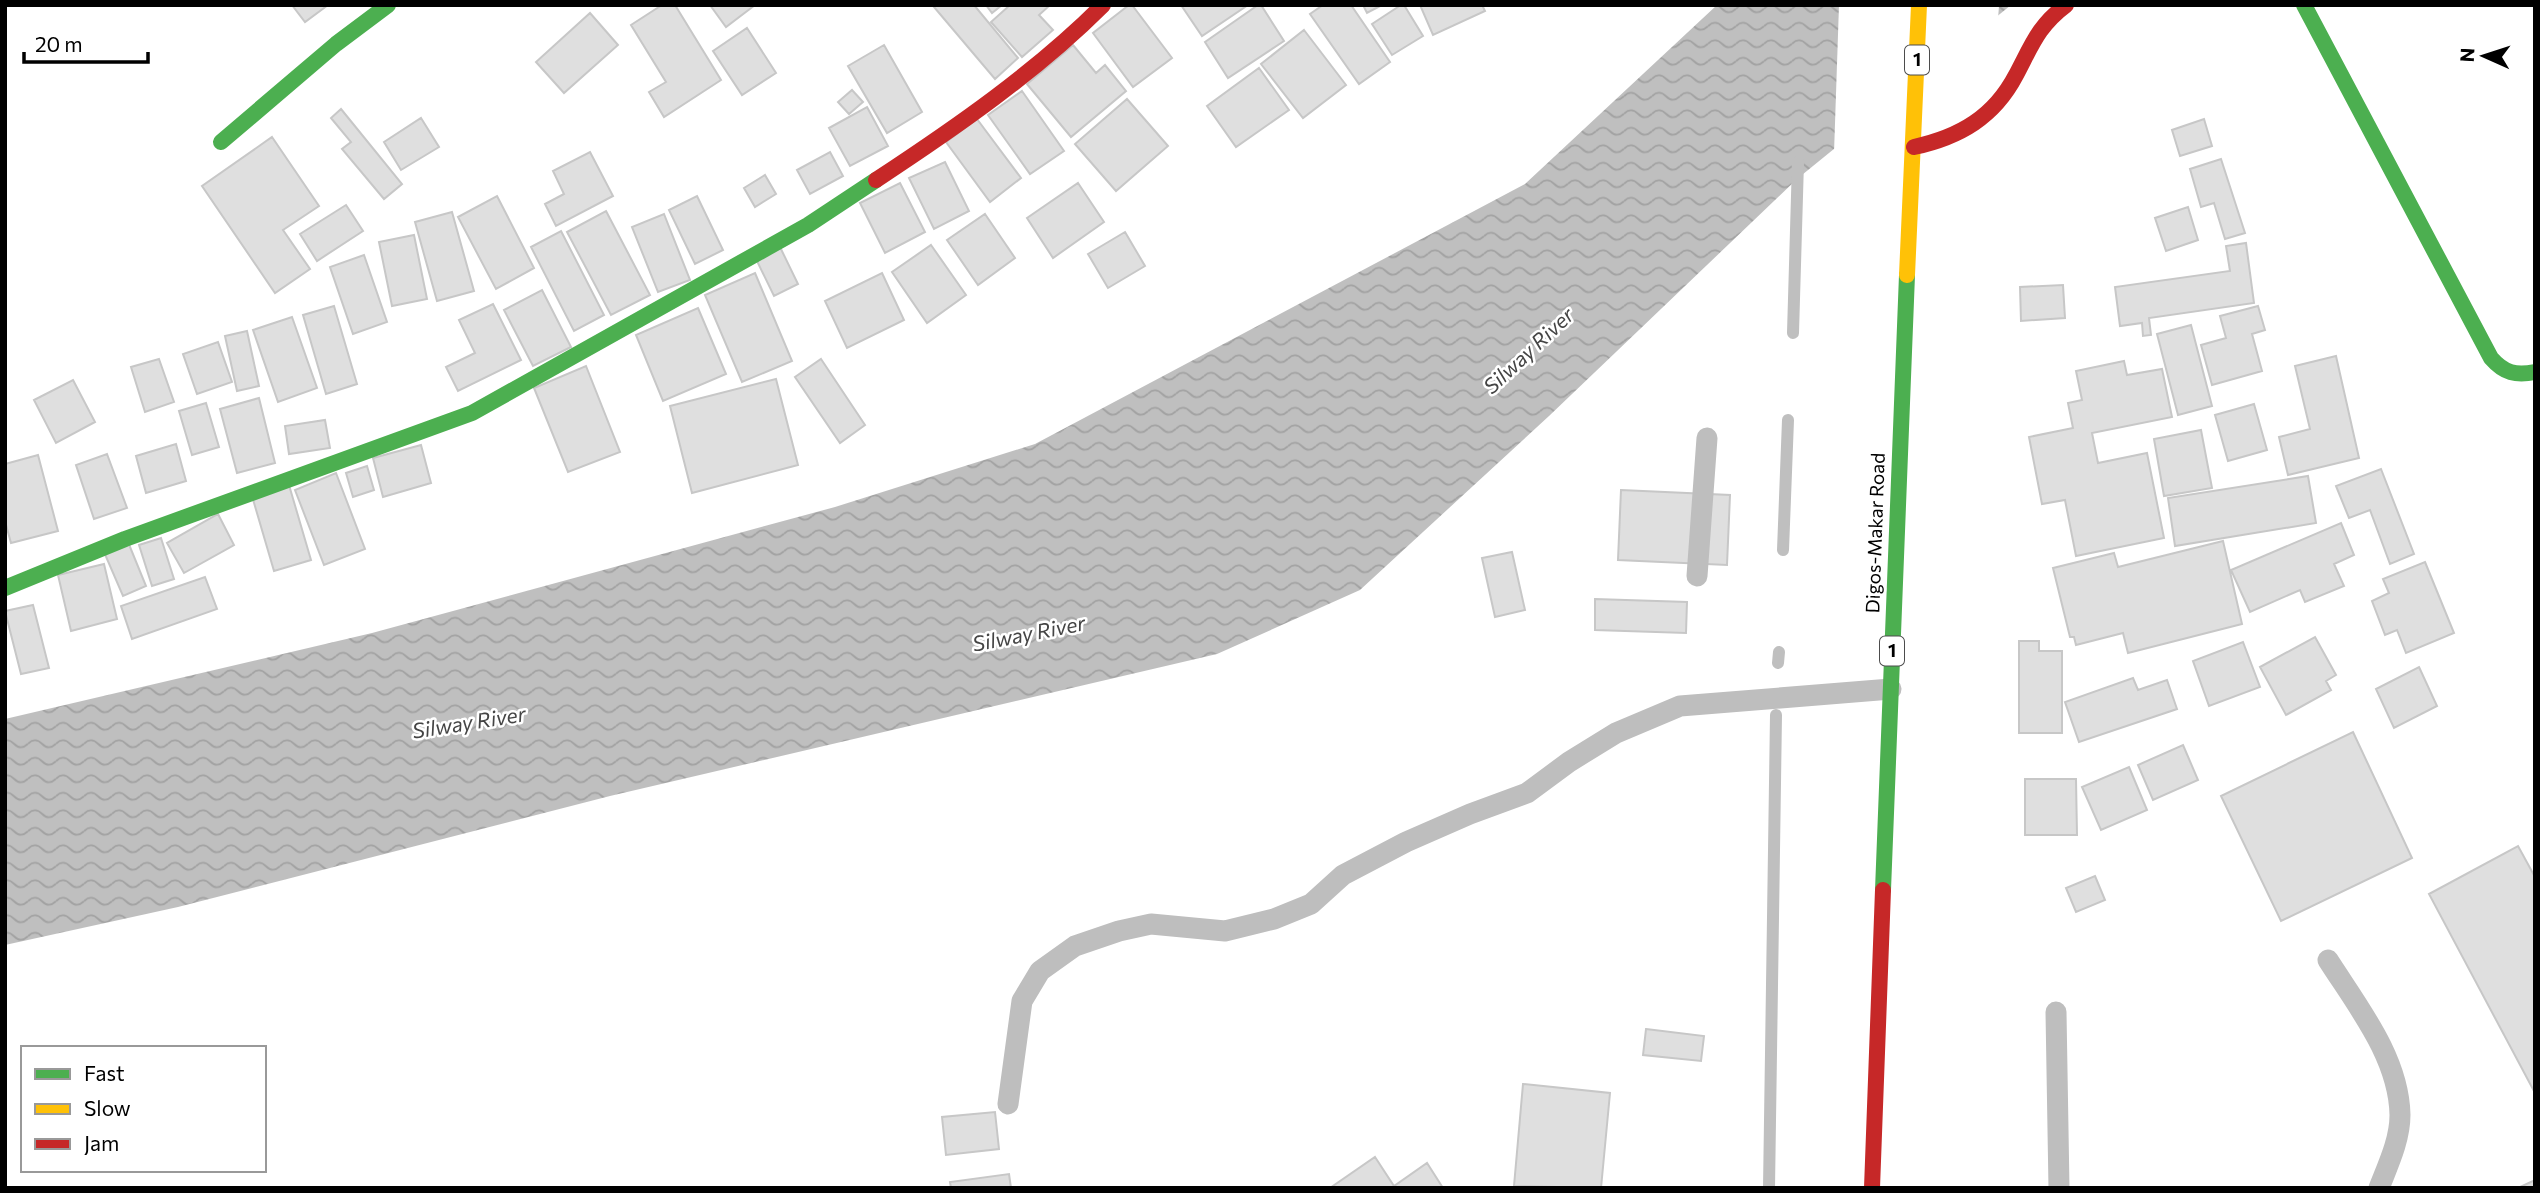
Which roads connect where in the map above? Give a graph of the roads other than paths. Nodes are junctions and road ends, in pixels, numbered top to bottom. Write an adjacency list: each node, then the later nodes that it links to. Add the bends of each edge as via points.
1 (388, 5): 6 (street)
2 (1103, 5): 11 (street, via 1068,40 934,142 808,225 472,413 138,534)
3 (1919, 5): 7 (street, Digos-Makar Road / 1)
4 (2066, 5): 7 (street, via 2032,37 2011,84 1995,106 1972,127 1948,140)
5 (2304, 5): 8 (street, via 2491,358 2513,375)
6 (221, 142)
7 (1914, 147): 12 (street, Digos-Makar Road / 1)
8 (2535, 372)
9 (1707, 438): 10 (lane)
10 (1697, 576)
11 (5, 588)
12 (1891, 690): 15 (lane, via 1679,706 1616,733 1527,793 1406,842 1343,875 1311,904 1274,919 1225,931 1151,924 1075,946 1040,971 1022,1001); 16 (street, Digos-Makar Road / 1)
13 (2328, 960): 18 (lane, via 2375,1034 2395,1076 2400,1116)
14 (2056, 1012): 17 (lane)
15 (1008, 1104)
16 (1872, 1188)
17 (2059, 1188)
18 (2379, 1188)

